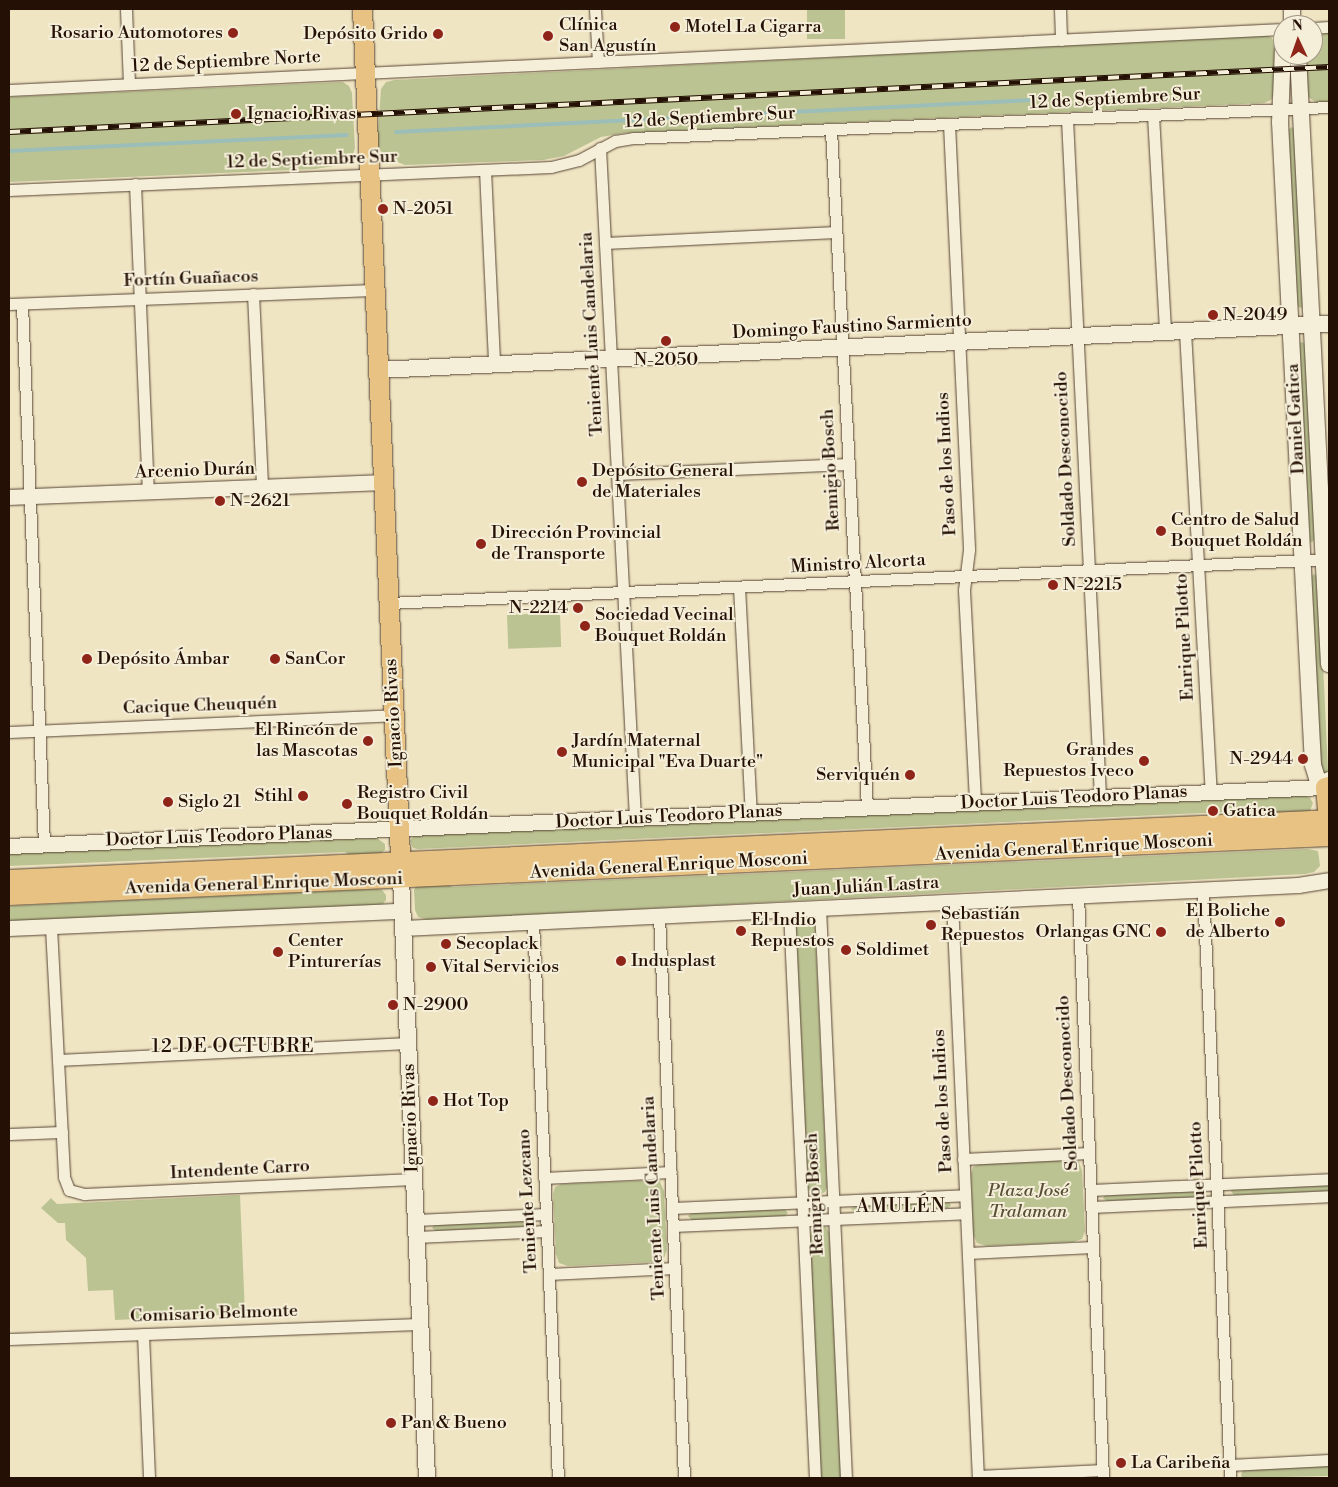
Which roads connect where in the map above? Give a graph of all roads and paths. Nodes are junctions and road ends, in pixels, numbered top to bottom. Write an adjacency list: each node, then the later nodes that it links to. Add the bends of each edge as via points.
1 (126, 9): 11 (street)
2 (362, 9): 10 (main road, Ignacio Rivas)
3 (595, 9): 7 (street)
4 (1060, 9): 6 (street)
5 (1273, 29): 6 (street, 12 de Septiembre Norte)
6 (1061, 40): 7 (street, 12 de Septiembre Norte)
7 (598, 62): 10 (street, 12 de Septiembre Norte)
8 (1282, 65): 15 (main road, Daniel Gatica)
9 (1299, 65): 14 (main road, Daniel Gatica)
10 (364, 73): 11 (street, 12 de Septiembre Norte); 22 (main road, Ignacio Rivas)
11 (129, 84): 12 (street, 12 de Septiembre Norte)
12 (9, 90)
13 (1329, 107): 14 (street, 12 de Septiembre Sur)
14 (1301, 108): 15 (street, 12 de Septiembre Sur); 33 (main road, Daniel Gatica)
15 (1280, 109): 16 (street, 12 de Septiembre Sur); 34 (main road, Daniel Gatica)
16 (1153, 115): 17 (street, 12 de Septiembre Sur); 36 (street)
17 (1067, 119): 18 (street, 12 de Septiembre Sur); 37 (street, Soldado Desconocido)
18 (949, 124): 19 (street, 12 de Septiembre Sur); 38 (street, Paso de los Indios)
19 (831, 130): 20 (street, 12 de Septiembre Sur, via 632,138); 25 (street, Remigio Bosch)
20 (600, 148): 21 (street, 12 de Septiembre Sur, via 560,166); 26 (street, Teniente Luis Candelaria)
21 (485, 170): 22 (street, 12 de Septiembre Sur); 41 (street)
22 (369, 175): 23 (street, 12 de Septiembre Sur); 27 (main road, Ignacio Rivas)
23 (135, 184): 24 (street, 12 de Septiembre Sur); 29 (street)
24 (9, 190)
25 (836, 232): 26 (street); 39 (street, Remigio Bosch)
26 (605, 243): 40 (street, Teniente Luis Candelaria)
27 (374, 290): 28 (street, Fortín Guañacos); 42 (main road, Ignacio Rivas)
28 (254, 294): 29 (street, Fortín Guañacos); 46 (street)
29 (140, 299): 31 (street, Fortín Guañacos); 47 (street)
30 (9, 304): 31 (street, Fortín Guañacos)
31 (22, 304): 48 (street)
32 (1329, 324): 33 (main road, Domingo Faustino Sarmiento)
33 (1312, 325): 34 (main road, Domingo Faustino Sarmiento); 50 (main road, Daniel Gatica)
34 (1291, 326): 35 (main road, Domingo Faustino Sarmiento); 51 (main road, Daniel Gatica)
35 (1185, 331): 36 (main road, Domingo Faustino Sarmiento); 52 (street, Enrique Pilotto)
36 (1165, 332): 37 (main road, Domingo Faustino Sarmiento)
37 (1078, 336): 38 (main road, Domingo Faustino Sarmiento); 53 (street, Soldado Desconocido)
38 (959, 342): 39 (main road, Domingo Faustino Sarmiento); 54 (street, Paso de los Indios, via 969,550)
39 (843, 348): 40 (main road, Domingo Faustino Sarmiento); 43 (street, Remigio Bosch)
40 (611, 359): 41 (main road, Domingo Faustino Sarmiento); 44 (street, Teniente Luis Candelaria)
41 (494, 364): 42 (main road, Domingo Faustino Sarmiento)
42 (378, 370): 45 (main road, Ignacio Rivas)
43 (849, 464): 44 (street); 55 (street, Remigio Bosch)
44 (616, 474): 57 (street, Teniente Luis Candelaria)
45 (383, 482): 46 (street, Arcenio Durán); 58 (main road, Ignacio Rivas)
46 (262, 487): 47 (street, Arcenio Durán)
47 (148, 492): 48 (street, Arcenio Durán)
48 (30, 496): 49 (street, Arcenio Durán); 61 (street)
49 (9, 497)
50 (1327, 559): 51 (street, Ministro Alcorta); 59 (main road, Daniel Gatica)
51 (1303, 560): 52 (street, Ministro Alcorta); 63 (main road, Daniel Gatica, via 1314,770 1317,778)
52 (1198, 565): 53 (street, Ministro Alcorta); 64 (street, Enrique Pilotto)
53 (1089, 570): 54 (street, Ministro Alcorta); 65 (street, Soldado Desconocido)
54 (966, 576): 55 (street, Ministro Alcorta); 66 (street, Paso de los Indios, via 964,596)
55 (855, 581): 56 (street, Ministro Alcorta); 67 (street, Remigio Bosch)
56 (739, 587): 57 (street, Ministro Alcorta); 68 (street)
57 (623, 592): 58 (street, Ministro Alcorta); 69 (street, Teniente Luis Candelaria)
58 (389, 603): 60 (main road, Ignacio Rivas)
59 (1329, 664)
60 (394, 715): 61 (street, Cacique Cheuquén); 70 (main road, Ignacio Rivas)
61 (40, 730): 62 (street, Cacique Cheuquén); 72 (street)
62 (9, 732)
63 (1328, 784): 64 (street, Doctor Luis Teodoro Planas); 71 (main road, Daniel Gatica)
64 (1211, 792): 65 (street, Doctor Luis Teodoro Planas)
65 (1100, 797): 66 (street, Doctor Luis Teodoro Planas)
66 (976, 803): 67 (street, Doctor Luis Teodoro Planas)
67 (867, 808): 68 (street, Doctor Luis Teodoro Planas)
68 (751, 813): 69 (street, Doctor Luis Teodoro Planas)
69 (635, 818): 70 (street, Doctor Luis Teodoro Planas)
70 (399, 830): 72 (street, Doctor Luis Teodoro Planas); 74 (main road, Ignacio Rivas)
71 (1329, 830): 74 (main road, Avenida General Enrique Mosconi)
72 (44, 845): 73 (street, Doctor Luis Teodoro Planas)
73 (9, 846)
74 (401, 869): 75 (main road, Avenida General Enrique Mosconi); 78 (main road, Avenida General Enrique Mosconi); 82 (main road, Ignacio Rivas)
75 (9, 878)
76 (1329, 880): 77 (street, Juan Julián Lastra, via 1298,886)
77 (1203, 890): 79 (street, Juan Julián Lastra); 99 (street, Enrique Pilotto)
78 (9, 895)
79 (1078, 896): 80 (street, Juan Julián Lastra); 93 (street, Soldado Desconocido)
80 (952, 902): 81 (street, Juan Julián Lastra); 94 (street, Paso de los Indios)
81 (820, 908): 83 (street, Juan Julián Lastra); 103 (street, Remigio Bosch)
82 (402, 910): 86 (street); 88 (main road, Ignacio Rivas)
83 (789, 910): 84 (street, Juan Julián Lastra); 105 (street, Remigio Bosch)
84 (660, 916): 85 (street, Juan Julián Lastra); 95 (street, Teniente Luis Candelaria)
85 (533, 922): 88 (street, Juan Julián Lastra); 96 (street, Teniente Lezcano)
86 (51, 927): 87 (street); 90 (street)
87 (9, 928)
88 (403, 928): 89 (main road, Ignacio Rivas)
89 (408, 1043): 90 (street); 97 (main road, Ignacio Rivas)
90 (58, 1060): 91 (street)
91 (62, 1132): 92 (street); 97 (street, Intendente Carro, via 64,1177 69,1190 84,1194)
92 (9, 1134)
93 (1089, 1153): 94 (street); 100 (street, Soldado Desconocido)
94 (963, 1159): 101 (street, Paso de los Indios)
95 (671, 1172): 96 (street); 107 (street, Teniente Luis Candelaria)
96 (544, 1178): 109 (street, Teniente Lezcano)
97 (414, 1179): 111 (main road, Ignacio Rivas)
98 (1329, 1179): 99 (street)
99 (1216, 1184): 100 (street); 104 (street, Enrique Pilotto)
100 (1091, 1190): 106 (street, Soldado Desconocido)
101 (965, 1196): 103 (street); 108 (street, Paso de los Indios)
102 (1329, 1196): 104 (street)
103 (833, 1201): 105 (street); 110 (street, Remigio Bosch)
104 (1217, 1201): 106 (street); 124 (street, Enrique Pilotto)
105 (802, 1203): 107 (street); 112 (street, Remigio Bosch)
106 (1091, 1207): 116 (street, Soldado Desconocido)
107 (672, 1208): 113 (street, Teniente Luis Candelaria)
108 (966, 1212): 110 (street); 117 (street, Paso de los Indios)
109 (546, 1214): 111 (street); 114 (street, Teniente Lezcano)
110 (834, 1219): 112 (street); 132 (street, Remigio Bosch)
111 (416, 1220): 115 (main road, Ignacio Rivas)
112 (803, 1220): 113 (street); 131 (street, Remigio Bosch)
113 (673, 1226): 118 (street, Teniente Luis Candelaria)
114 (547, 1232): 115 (street); 119 (street, Teniente Lezcano)
115 (416, 1238): 120 (main road, Ignacio Rivas)
116 (1093, 1247): 117 (street); 125 (street, Soldado Desconocido)
117 (968, 1253): 126 (street, Paso de los Indios)
118 (675, 1268): 119 (street); 130 (street, Teniente Luis Candelaria)
119 (549, 1274): 129 (street, Teniente Lezcano)
120 (420, 1324): 121 (street, Comisario Belmonte); 128 (main road, Ignacio Rivas)
121 (143, 1334): 122 (street, Comisario Belmonte); 127 (street)
122 (9, 1339)
123 (1329, 1460): 124 (street)
124 (1229, 1464): 133 (street, Enrique Pilotto)
125 (1103, 1474): 126 (street)
126 (978, 1477)
127 (149, 1478)
128 (427, 1478)
129 (558, 1478)
130 (684, 1478)
131 (814, 1478)
132 (846, 1478)
133 (1230, 1478)

